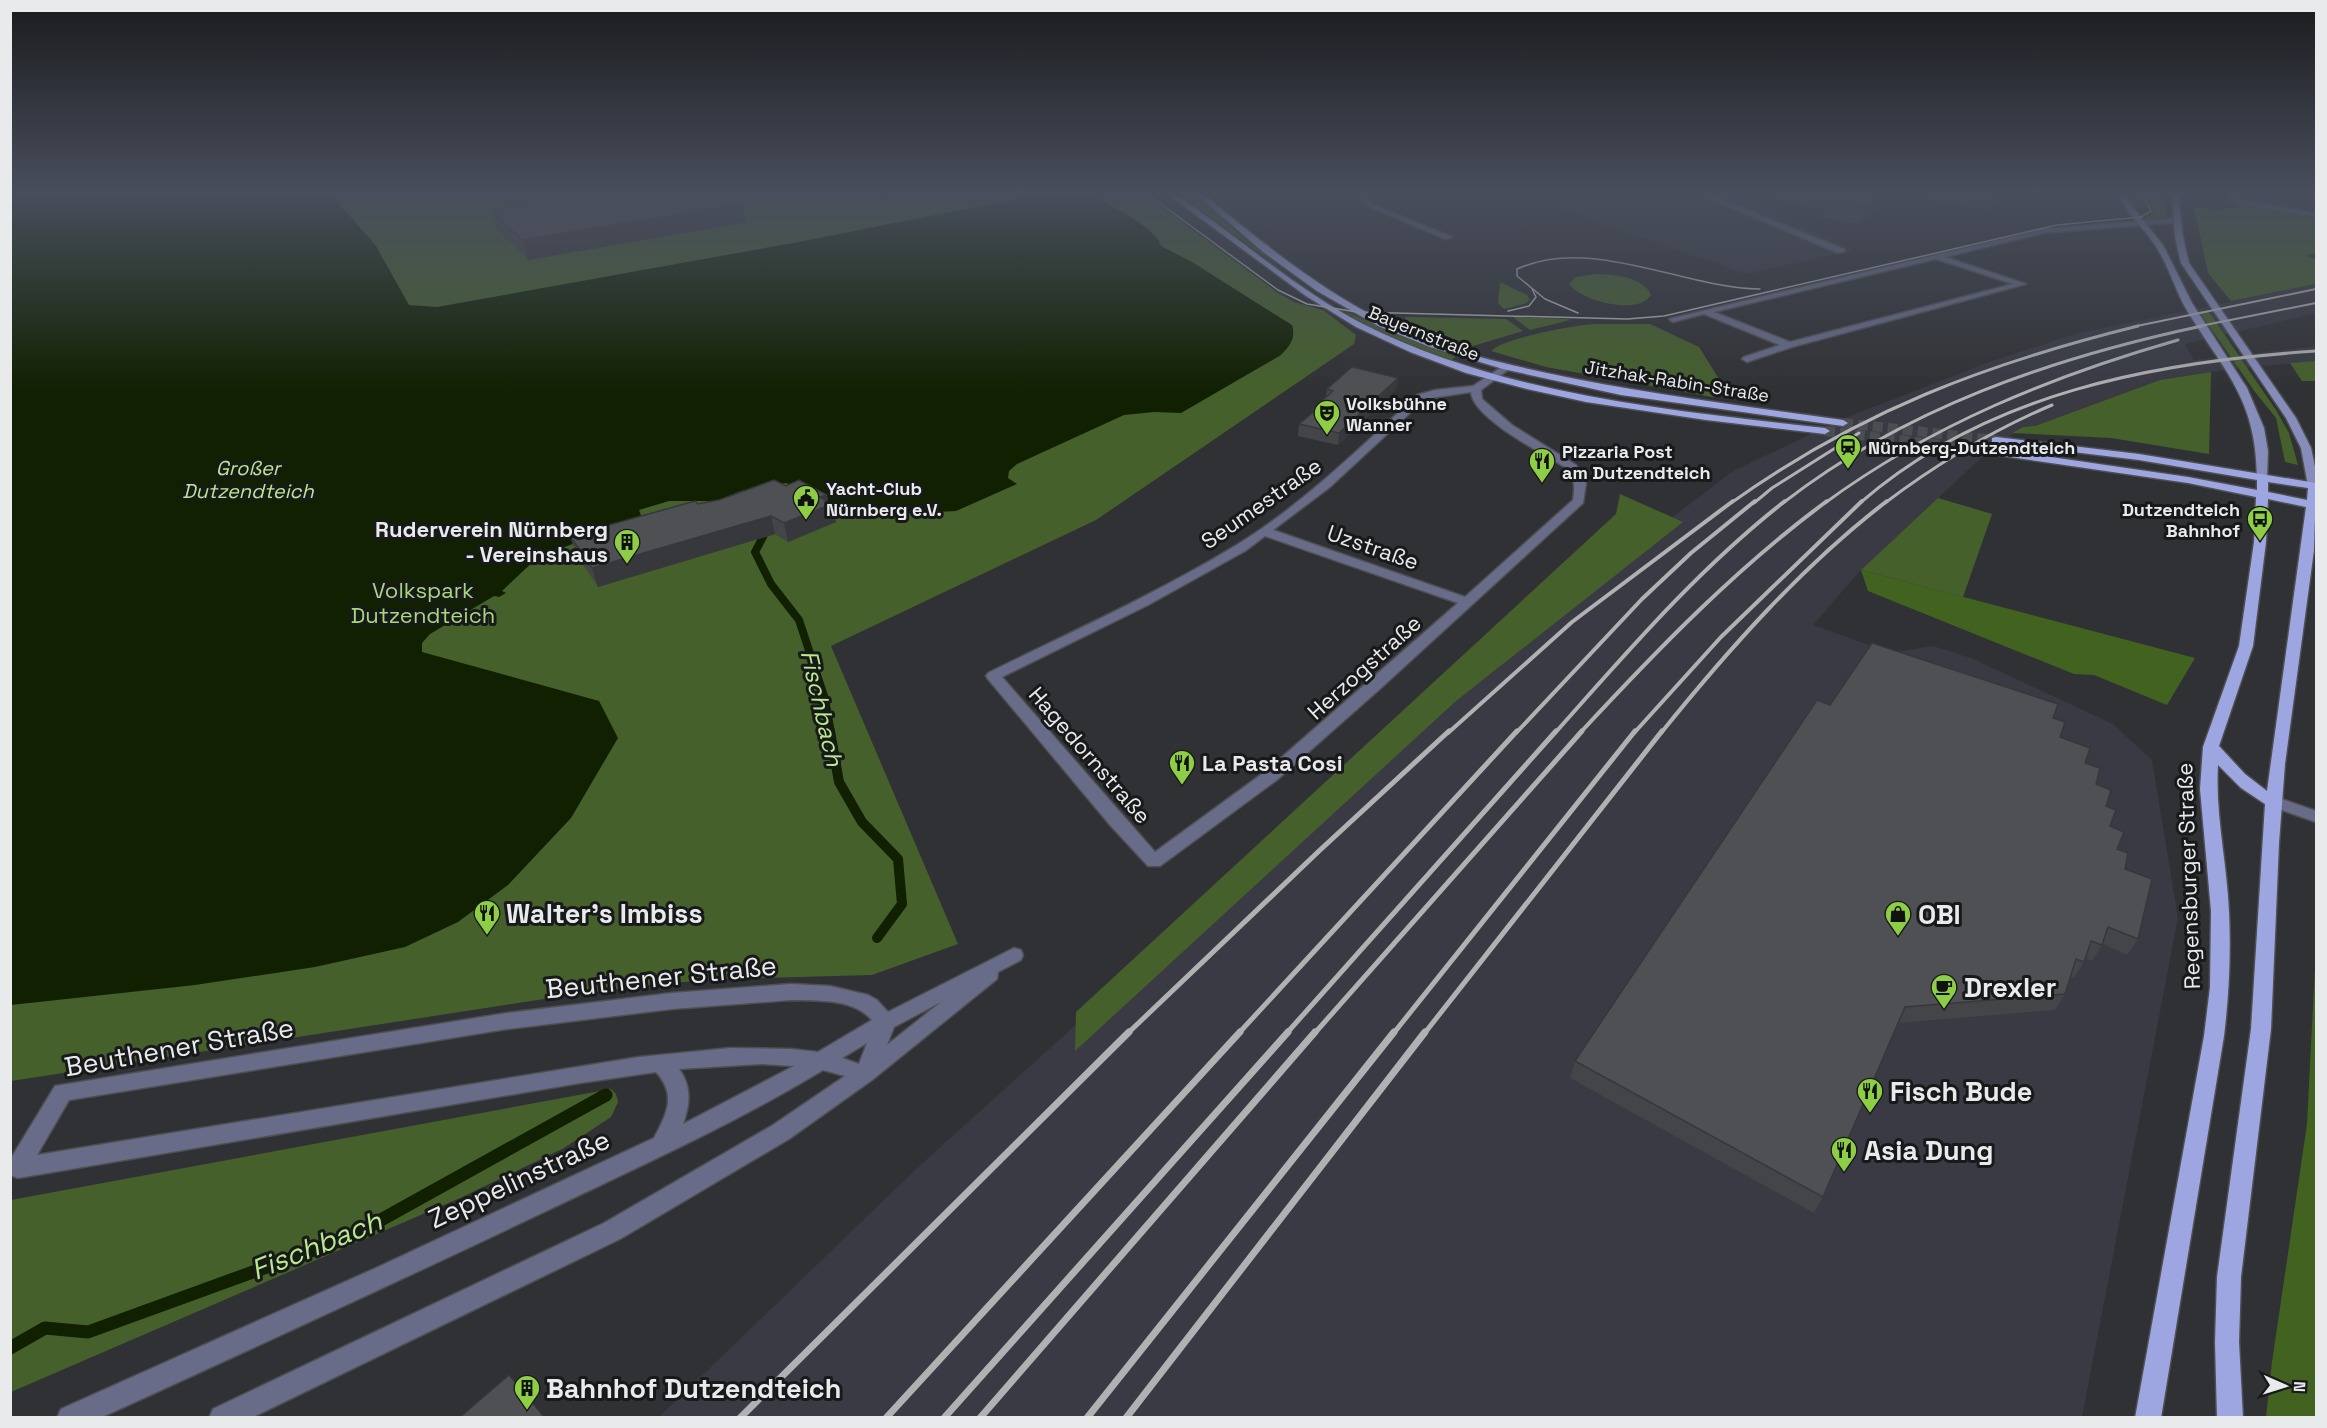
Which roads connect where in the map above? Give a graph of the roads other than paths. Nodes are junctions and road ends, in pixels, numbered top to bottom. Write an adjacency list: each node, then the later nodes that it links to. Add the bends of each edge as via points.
1 (1260, 260): 12 (main road, Bayernstraße, via 1356,324 1410,349)
2 (1278, 260): 11 (main road, Bayernstraße, via 1352,309 1416,339)
3 (1925, 260): 7 (street)
4 (1944, 260): 9 (street, via 2022,284)
5 (2168, 260): 18 (main road, Regensburger Straße, via 2191,309 2254,408 2261,433)
6 (2184, 260): 20 (main road, via 2291,418 2306,448)
7 (1706, 312): 8 (street); 9 (street)
8 (1673, 319)
9 (1789, 345): 10 (street)
10 (1747, 359)
11 (1506, 367): 12 (street, Bayernstraße); 14 (main road, Jitzhak-Rabin-Straße, via 1661,398)
12 (1491, 376): 13 (street, Bayernstraße); 15 (main road, Jitzhak-Rabin-Straße, via 1624,405)
13 (1476, 389): 19 (street, Bayernstraße, via 1475,395 1484,408 1572,466); 23 (street, Seumestraße, via 1421,397 1326,485)
14 (1843, 423)
15 (1825, 431)
16 (1996, 440): 18 (main road)
17 (1982, 450): 21 (main road)
18 (2264, 477): 20 (main road); 21 (main road, Regensburger Straße)
19 (1582, 486): 24 (street, Herzogstraße, via 1579,501)
20 (2315, 486): 22 (main road)
21 (2263, 494): 22 (main road); 26 (main road, Regensburger Straße, via 2246,646)
22 (2315, 505): 27 (main road)
23 (1264, 531): 24 (street, Uzstraße); 25 (street, Seumestraße, via 1241,548 1143,602)
24 (1467, 602): 29 (street, Herzogstraße, via 1272,775)
25 (993, 676): 29 (street, Hagedornstraße)
26 (2211, 747): 27 (main road, via 2242,783); 37 (main road, Regensburger Straße, via 2208,789 2220,911 2217,1010)
27 (2273, 801): 28 (street); 38 (main road, via 2261,1029 2226,1308)
28 (2316, 817)
29 (1154, 862)
30 (886, 1022): 31 (street, Zeppelinstraße); 32 (street, Beuthener Straße, via 861,1000 830,994 683,1000 507,1021 84,1088 62,1092 18,1168 580,1074); 33 (street); 33 (street, Zeppelinstraße, via 1014,955)
31 (821, 1061): 32 (street, Beuthener Straße, via 746,1057); 33 (street, Beuthener Straße); 34 (street, Zeppelinstraße)
32 (661, 1064): 34 (street, via 678,1088 674,1117)
33 (865, 1074): 36 (street, Zeppelinstraße, via 781,1132 612,1231)
34 (662, 1145): 35 (street, Zeppelinstraße)
35 (70, 1418)
36 (222, 1418)
37 (2148, 1418)
38 (2230, 1418)

